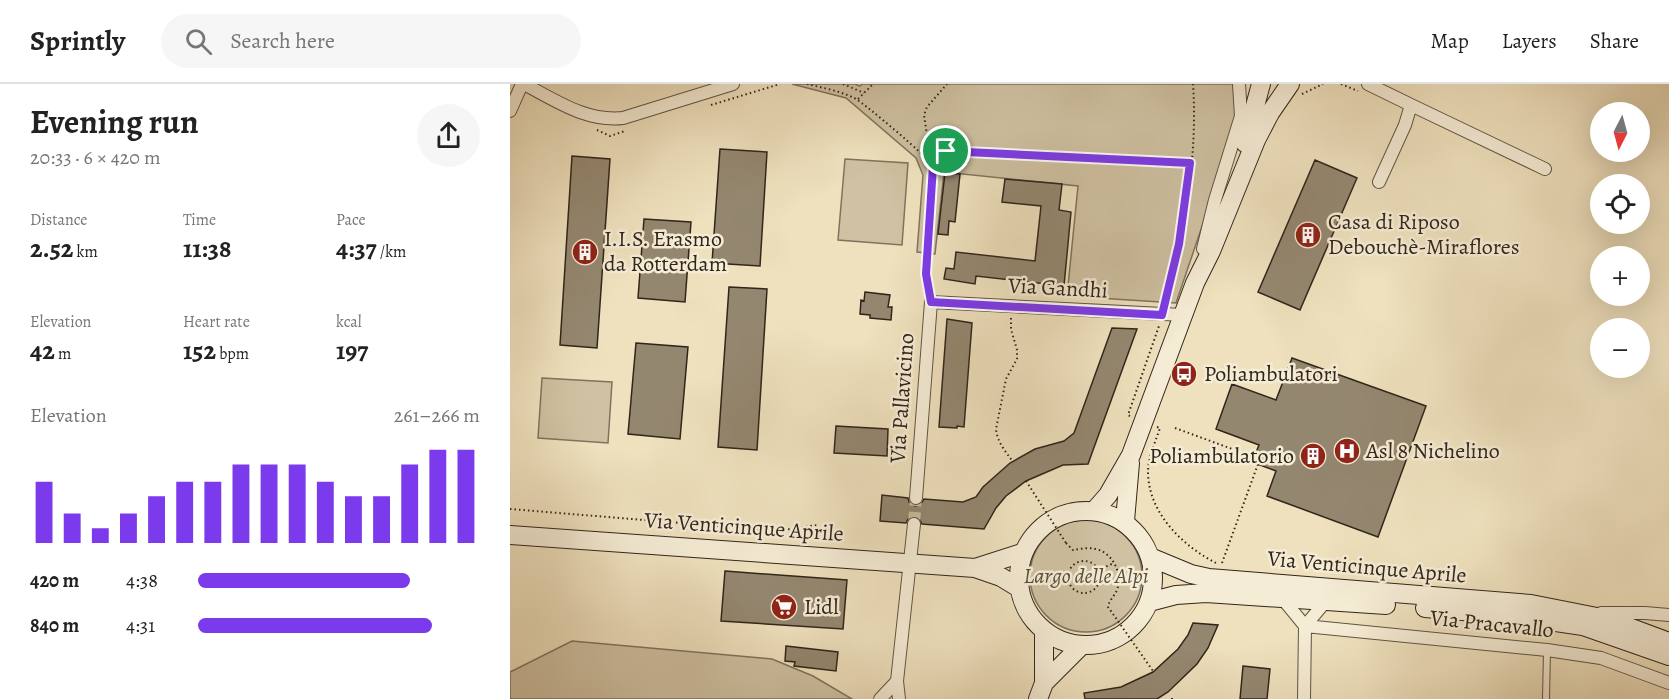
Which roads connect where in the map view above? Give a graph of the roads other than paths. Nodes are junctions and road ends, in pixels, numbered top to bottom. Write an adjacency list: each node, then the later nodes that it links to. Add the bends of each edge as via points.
1 (523, 84): 2 (street, via 585,115 612,119); 8 (street)
2 (733, 84)
3 (1239, 84): 11 (street, via 1241,116)
4 (1262, 84): 11 (main road, via 1249,132)
5 (1290, 84): 12 (main road, via 1256,140)
6 (1365, 88): 7 (street)
7 (1411, 105): 9 (street); 10 (street)
8 (510, 111)
9 (1545, 169)
10 (1379, 182)
11 (1203, 249): 12 (main road)
12 (1195, 283): 14 (main road)
13 (931, 302): 14 (street, Via Gandhi); 16 (street, Via Pallavicino)
14 (1183, 315): 15 (main road)
15 (1131, 455): 17 (main road); 18 (main road)
16 (916, 498)
17 (1094, 511): 18 (main road); 21 (main road, via 1072,512 1052,519 1035,533)
18 (1125, 521): 22 (main road)
19 (914, 524): 23 (street)
20 (510, 535): 23 (main road, Via Venticinque Aprile)
21 (1023, 553): 24 (main road, Via Venticinque Aprile); 25 (main road)
22 (1150, 557): 28 (main road, via 1154,578); 29 (main road, Via Venticinque Aprile, via 1209,578 1531,604)
23 (909, 563): 24 (main road, Via Venticinque Aprile); 37 (street)
24 (975, 568): 25 (main road, Via Venticinque Aprile)
25 (1019, 588): 32 (main road, via 1029,615)
26 (1282, 598): 27 (main road, Via Venticinque Aprile); 28 (main road, Via Venticinque Aprile, via 1189,593); 31 (street, Via Venticinque Aprile)
27 (1326, 601): 31 (street, Via Venticinque Aprile); 36 (main road, Via Venticinque Aprile, via 1538,618 1582,626)
28 (1149, 602): 34 (main road, via 1124,634 1104,643)
29 (1583, 614): 30 (street, Via Venticinque Aprile); 33 (main road, Via Venticinque Aprile)
30 (1669, 615)
31 (1305, 626): 35 (street, Via Pracavallo); 42 (street)
32 (1044, 631): 34 (main road, via 1062,641); 39 (main road)
33 (1669, 642)
34 (1082, 645): 39 (main road)
35 (1547, 650): 38 (street, Via Pracavallo, via 1601,658); 43 (lane)
36 (1669, 656)
37 (897, 681): 40 (street); 41 (street)
38 (1669, 683)
39 (1041, 691)
40 (880, 699)
41 (899, 699)
42 (1304, 699)
43 (1546, 699)

